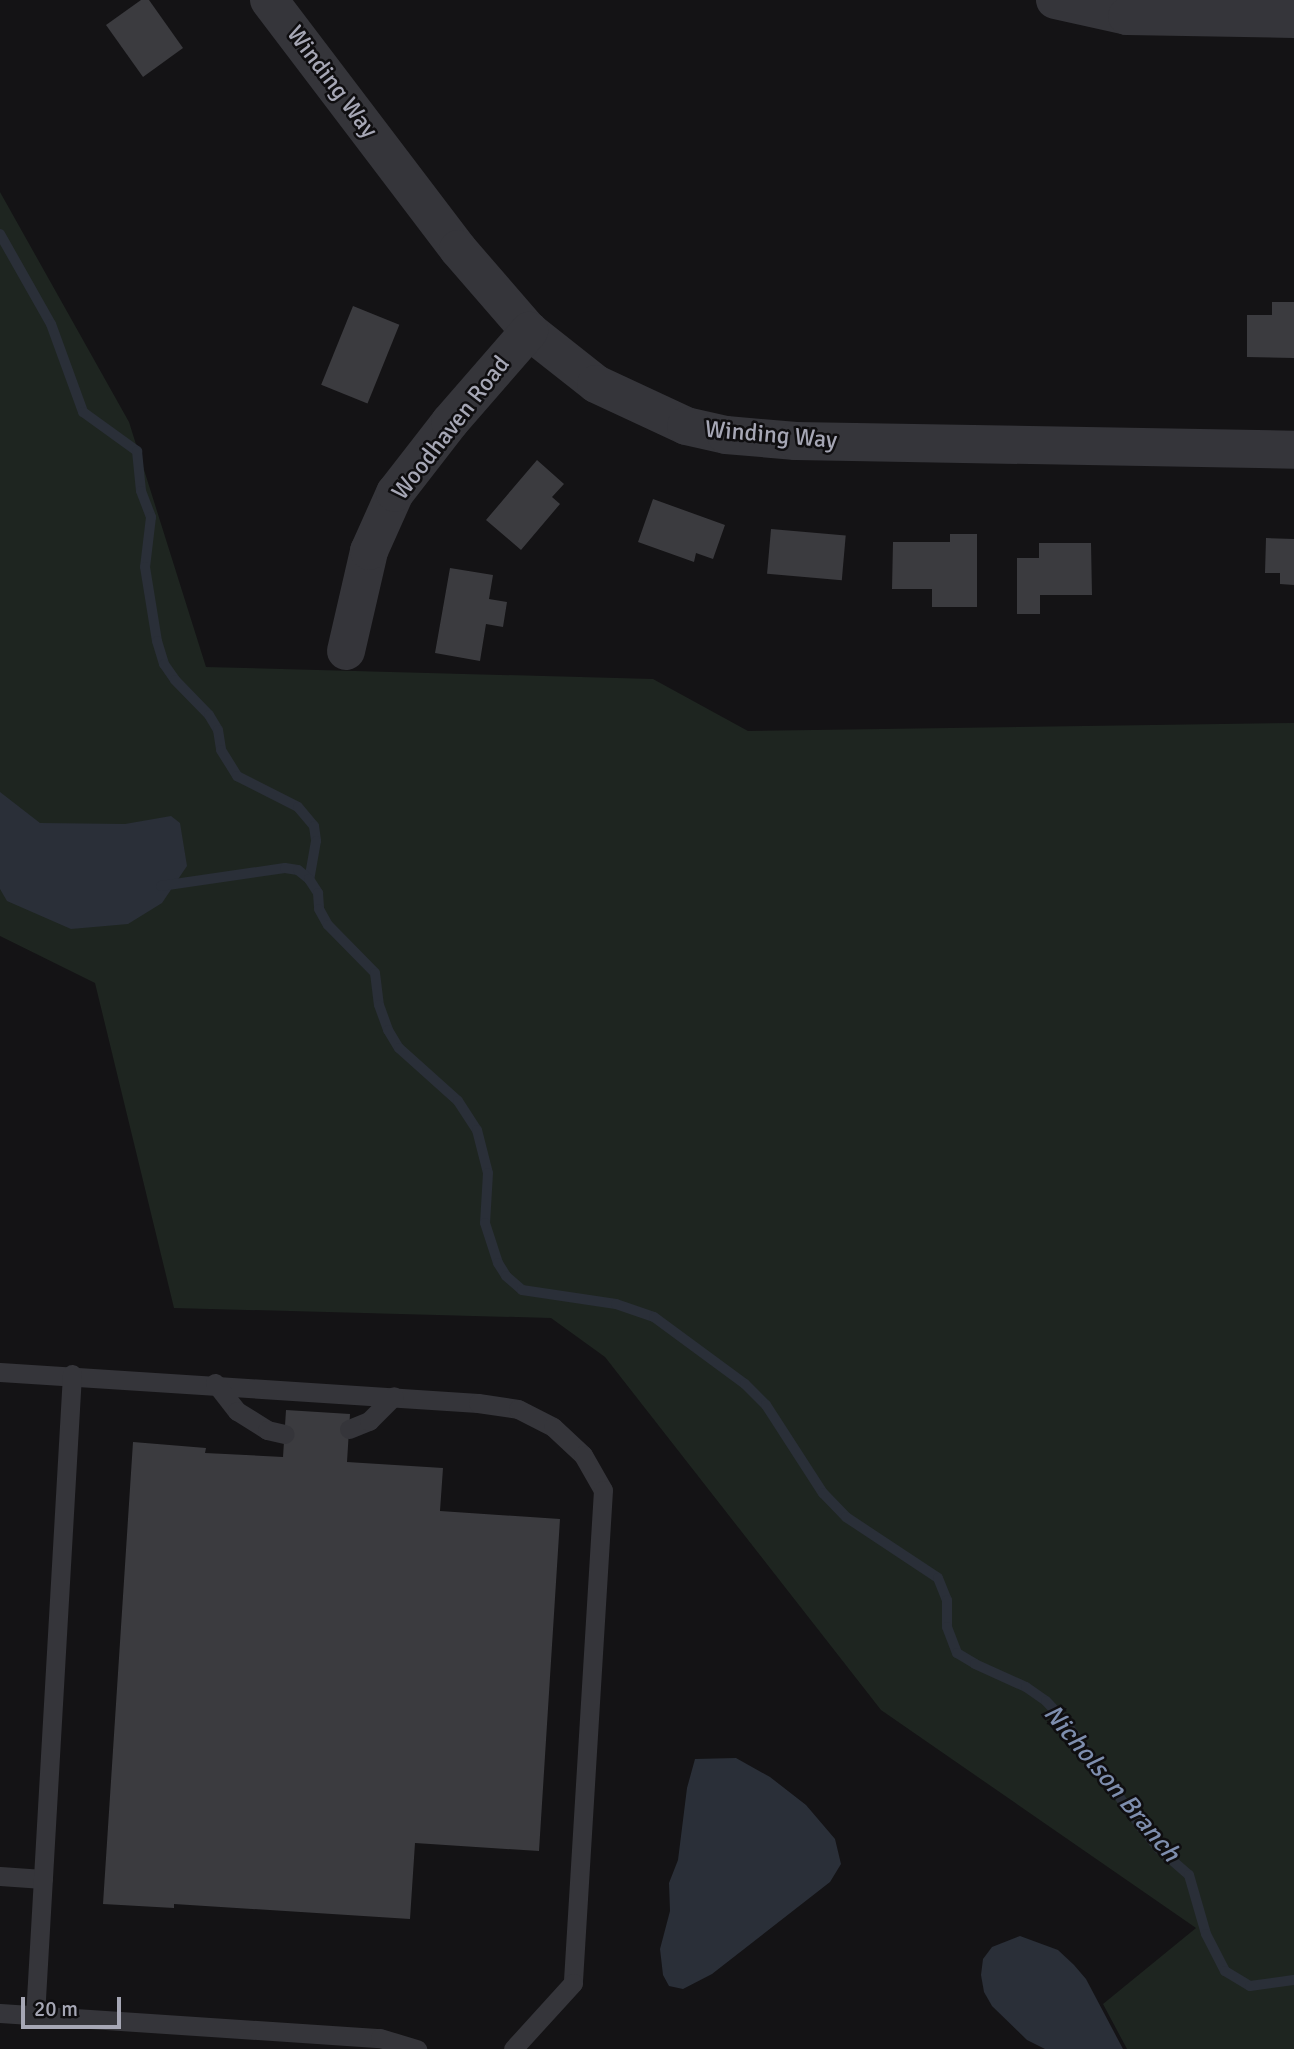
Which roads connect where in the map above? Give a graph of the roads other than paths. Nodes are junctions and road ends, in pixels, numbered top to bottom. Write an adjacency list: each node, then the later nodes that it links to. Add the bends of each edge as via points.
1 (269, 0): 4 (street, Winding Way, via 458,249)
2 (1055, 0): 3 (street, via 1127,16)
3 (1294, 19)
4 (529, 331): 5 (street, Winding Way, via 596,384 686,426 726,435 796,441); 6 (street, Woodhaven Road, via 395,493 369,551)
5 (1294, 450)
6 (346, 651)
7 (0, 1372): 8 (lane)
8 (72, 1374): 9 (lane); 14 (lane)
9 (215, 1383): 10 (lane); 12 (lane, via 237,1411 267,1430)
10 (394, 1396): 11 (lane, via 369,1420); 18 (lane, via 518,1409 553,1427 583,1455 603,1490 573,1983)
11 (349, 1429)
12 (285, 1434)
13 (0, 1876): 14 (lane)
14 (43, 1879): 16 (lane)
15 (0, 2013): 16 (lane)
16 (35, 2016): 17 (lane, via 380,2038)
17 (416, 2049)
18 (513, 2049)

